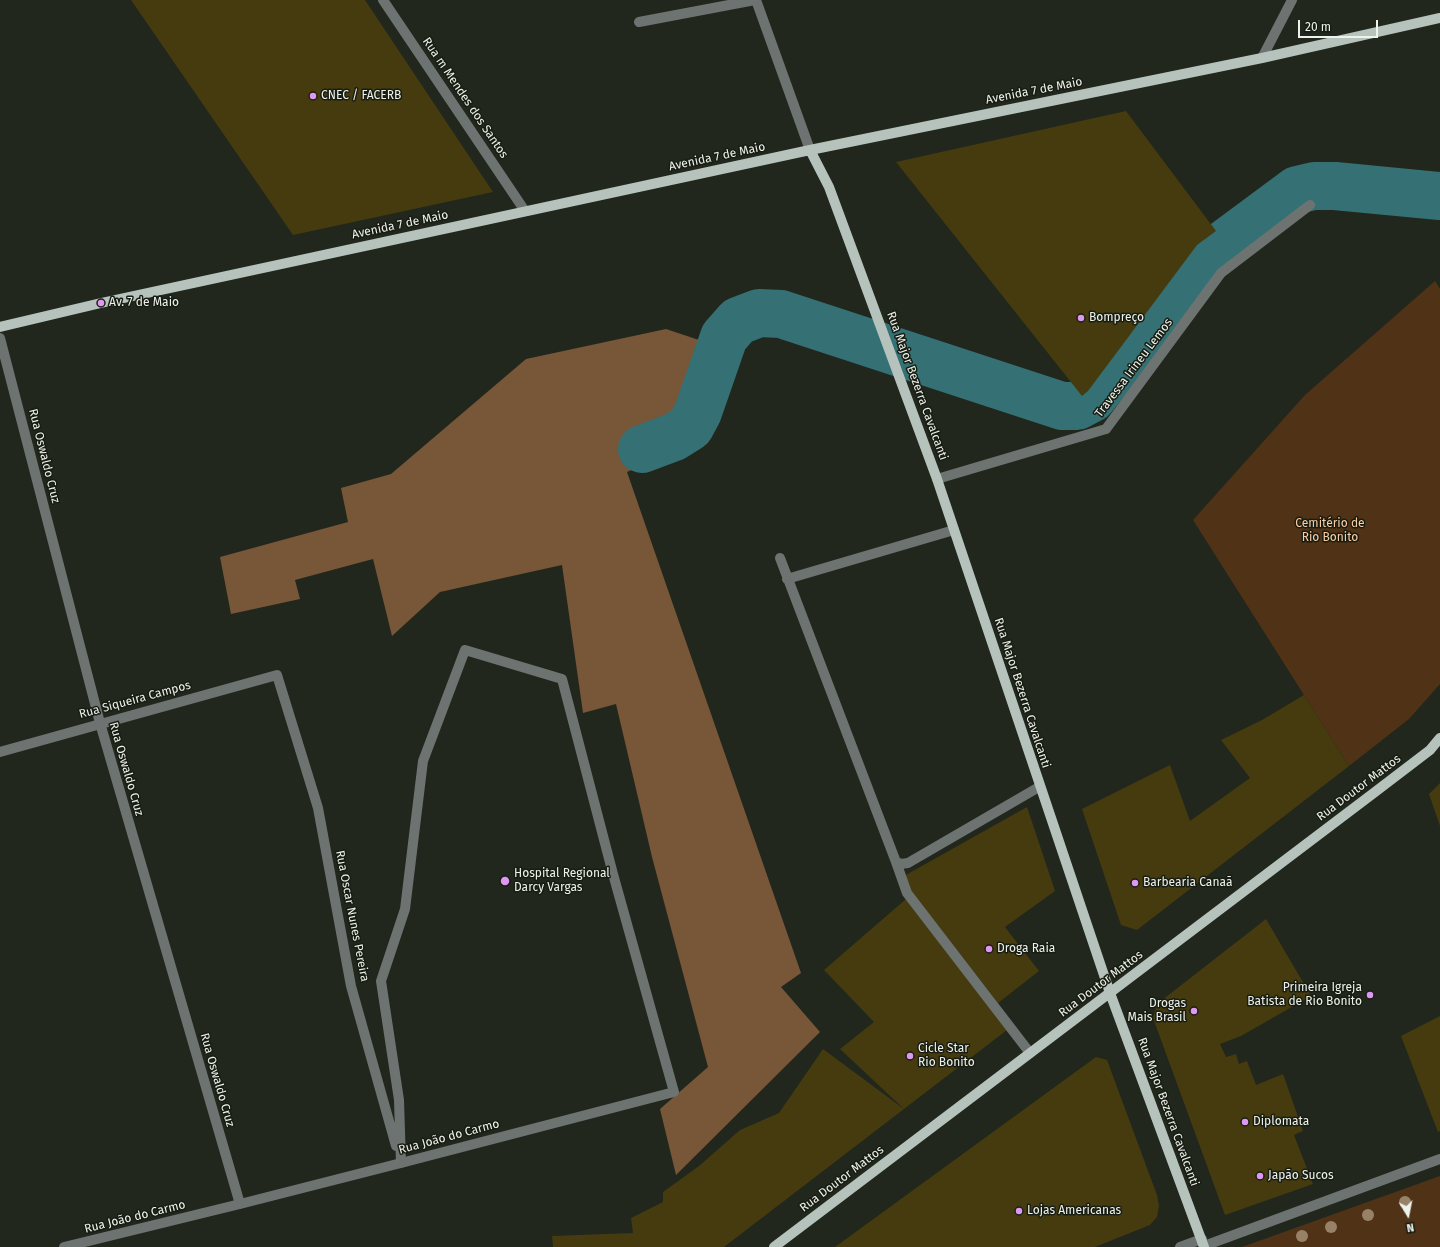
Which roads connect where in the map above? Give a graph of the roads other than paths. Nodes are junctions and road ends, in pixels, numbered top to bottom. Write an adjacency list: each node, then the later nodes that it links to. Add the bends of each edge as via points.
1 (383, 0): 9 (street, Rua m Mendes dos Santos)
2 (756, 0): 5 (street); 7 (street)
3 (1292, 0): 6 (street)
4 (1440, 18): 6 (main road, Avenida 7 de Maio)
5 (639, 22)
6 (1262, 58): 7 (main road, Avenida 7 de Maio)
7 (810, 150): 9 (main road, Avenida 7 de Maio); 12 (main road, Rua Major Bezerra Cavalcanti, via 829,187)
8 (1310, 205): 12 (street, Travessa Irineu Lemos, via 1221,273 1106,429)
9 (525, 211): 10 (main road, Avenida 7 de Maio)
10 (0, 327)
11 (0, 338): 17 (street, Rua Oswaldo Cruz)
12 (937, 479): 13 (main road, Rua Major Bezerra Cavalcanti)
13 (954, 530): 15 (street); 20 (main road, Rua Major Bezerra Cavalcanti)
14 (780, 558): 15 (street)
15 (787, 579): 21 (street)
16 (277, 675): 17 (street, Rua Siqueira Campos); 25 (street, Rua Oscar Nunes Pereira, via 318,808 351,986)
17 (100, 723): 19 (street, Rua Siqueira Campos); 26 (street, Rua Oswaldo Cruz)
18 (1440, 738): 22 (main road, Rua Doutor Mattos, via 1430,750)
19 (0, 752)
20 (1039, 787): 21 (street, via 908,863); 22 (main road, Rua Major Bezerra Cavalcanti)
21 (896, 862): 23 (street, via 907,893)
22 (1110, 993): 23 (main road, Rua Doutor Mattos); 27 (main road, Rua Major Bezerra Cavalcanti)
23 (1030, 1053): 29 (main road, Rua Doutor Mattos)
24 (1440, 1159): 27 (street)
25 (401, 1163): 25 (street, Rua João do Carmo, via 674,1092 562,679 465,650 423,761 405,909 381,981 398,1100); 26 (street, Rua João do Carmo)
26 (240, 1204): 28 (street, Rua João do Carmo)
27 (1203, 1244): 30 (street)
28 (64, 1247)
29 (774, 1247)
30 (1180, 1247)

